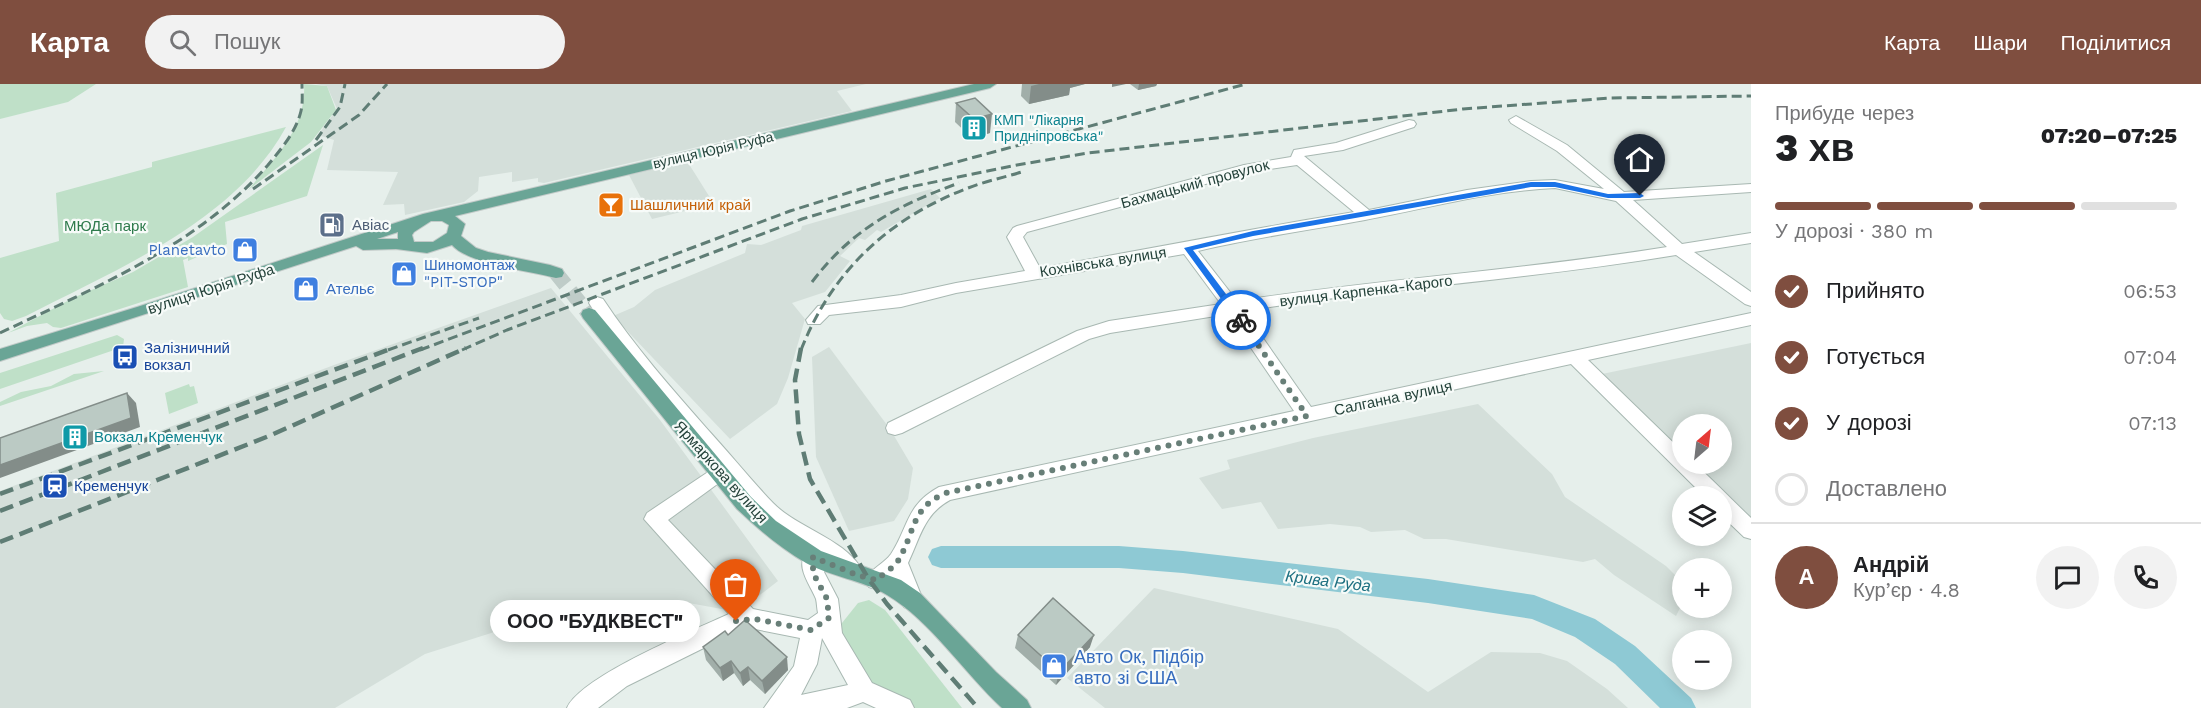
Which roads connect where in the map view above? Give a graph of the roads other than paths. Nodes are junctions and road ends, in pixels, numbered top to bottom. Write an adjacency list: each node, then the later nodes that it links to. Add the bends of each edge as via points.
1 (990, 84): 6 (main road, вулиця Юрія Руфа)
2 (1516, 120): 7 (street, via 1562,148)
3 (1409, 124): 4 (street, Бахмацький провулок, via 1338,147 1299,153)
4 (1300, 160): 8 (street); 20 (street, Бахмацький провулок, via 1250,168 1022,229 1015,237)
5 (1751, 188): 7 (street, Кохнівська вулиця)
6 (531, 192): 9 (main road, вулиця Юрія Руфа); 11 (main road, via 475,212)
7 (1620, 197): 8 (street, Кохнівська вулиця, via 1538,184); 17 (street)
8 (1366, 215): 16 (street, Кохнівська вулиця)
9 (436, 216): 10 (main road); 11 (main road, via 449,218)
10 (420, 220): 13 (main road, via 404,235); 14 (main road, вулиця Юрія Руфа)
11 (455, 231): 15 (main road, via 442,244); 18 (main road, via 465,250)
12 (1751, 238): 17 (street, вулиця Карпенка-Карого)
13 (408, 244): 14 (main road); 15 (main road)
14 (340, 246): 26 (main road, вулиця Юрія Руфа)
15 (429, 248): 18 (main road)
16 (1188, 248): 20 (street, Кохнівська вулиця); 23 (street)
17 (1678, 249): 21 (street); 23 (street, вулиця Карпенка-Карого, via 1600,263 1361,289)
18 (491, 258): 19 (main road, via 532,264)
19 (556, 273)
20 (1035, 274): 25 (street, Кохнівська вулиця, via 901,302 824,310)
21 (1751, 300)
22 (593, 308): 30 (main road, Ярмаркова вулиця); 36 (street, via 768,511)
23 (1233, 308): 28 (street); 29 (street, вулиця Карпенка-Карого, via 1135,321 1083,335)
24 (1751, 319): 27 (street, Салганна вулиця)
25 (814, 320)
26 (0, 355)
27 (1575, 358): 28 (street, Салганна вулиця); 31 (street)
28 (1307, 416): 35 (street, Салганна вулиця, via 946,493 932,498 918,513)
29 (895, 428)
30 (719, 473): 34 (main road, Ярмаркова вулиця, via 769,527); 38 (street, via 654,519)
31 (1706, 486)
32 (1732, 513): 33 (street)
33 (1751, 531)
34 (813, 557): 36 (main road, Ярмаркова вулиця); 39 (street, via 813,573 827,599)
35 (897, 562): 36 (street, Салганна вулиця); 37 (street)
36 (867, 577): 37 (main road, Ярмаркова вулиця)
37 (912, 600): 45 (main road, Ярмаркова вулиця, via 987,680)
38 (748, 620): 39 (street); 41 (street, via 736,621 619,678)
39 (820, 624): 40 (street, via 831,635); 42 (street, via 803,673)
40 (864, 691): 43 (street); 44 (street)
41 (579, 708)
42 (776, 708)
43 (792, 708)
44 (902, 708)
45 (1019, 708)

